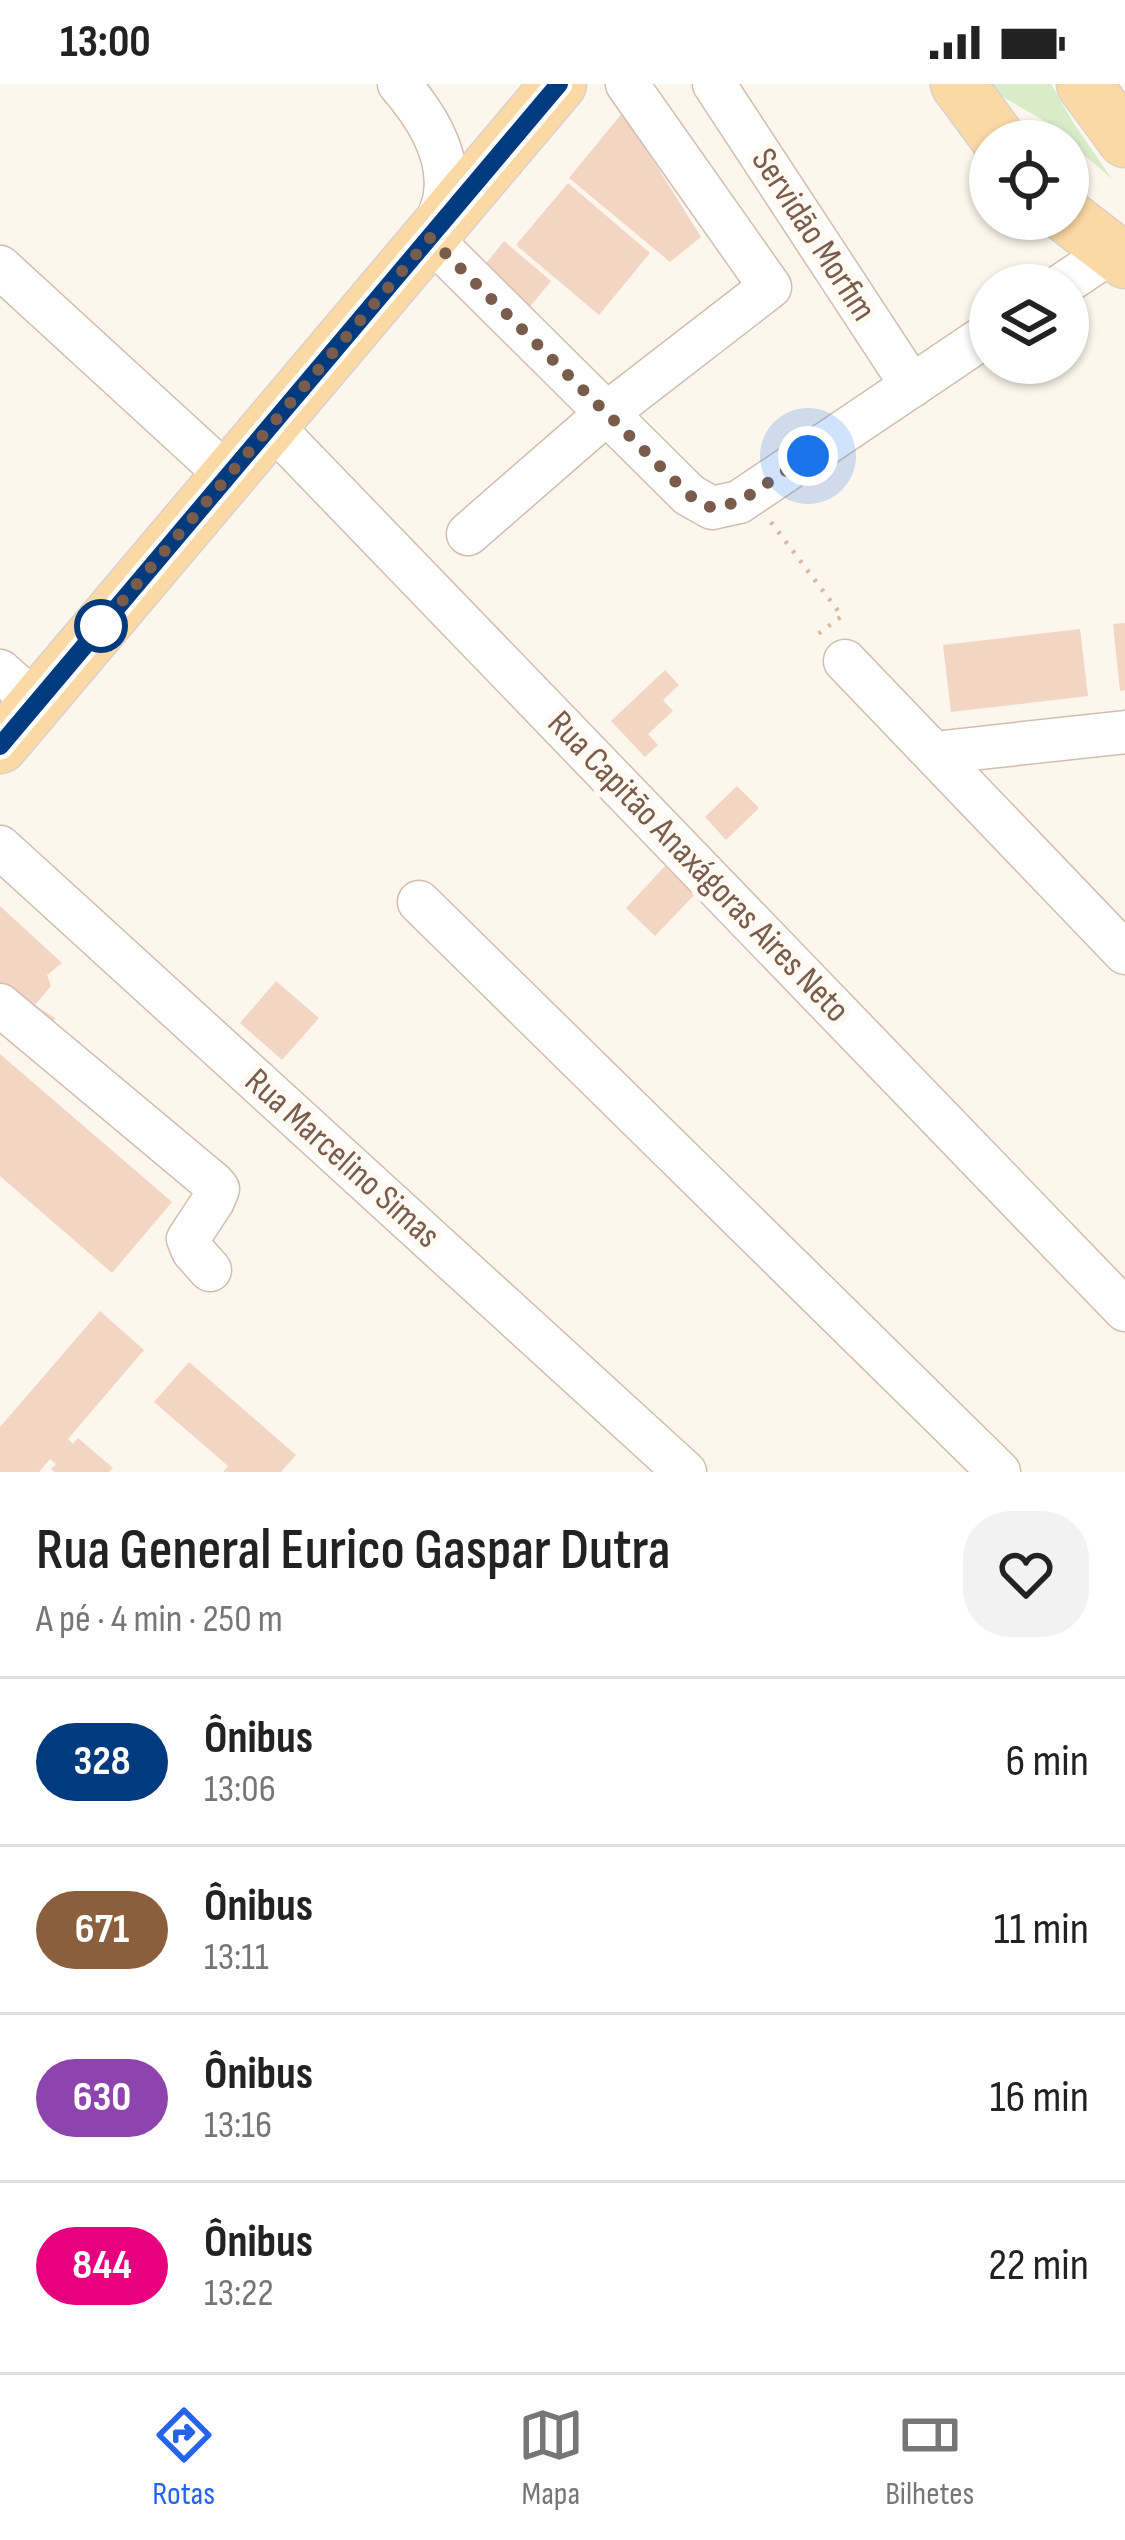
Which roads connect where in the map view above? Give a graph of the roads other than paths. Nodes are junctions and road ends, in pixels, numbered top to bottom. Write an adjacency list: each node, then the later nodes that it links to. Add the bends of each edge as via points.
1 (400, 84): 10 (street, via 443,165 443,200)
2 (560, 84): 10 (main road)
3 (627, 84): 16 (street, via 770,287)
4 (714, 84): 15 (street, Servidão Morfim)
5 (958, 84): 7 (main road)
6 (1084, 84): 8 (main road)
7 (985, 120)
8 (1125, 140)
9 (1089, 234): 11 (main road)
10 (430, 238): 16 (street); 17 (main road)
11 (1118, 257): 13 (street)
12 (0, 267): 18 (street)
13 (1089, 272)
14 (969, 347): 15 (street)
15 (912, 386): 16 (street, via 739,502 712,508)
16 (607, 413): 19 (street)
17 (272, 424): 18 (main road); 30 (street, Rua Capitão Anaxágoras Aires Neto)
18 (228, 476): 21 (main road)
19 (468, 534)
20 (845, 661): 24 (street)
21 (18, 687): 23 (main road)
22 (1125, 732): 24 (street)
23 (0, 746)
24 (934, 753): 27 (street)
25 (0, 847): 31 (street, Rua Marcelino Simas)
26 (419, 902): 32 (street)
27 (1125, 953)
28 (0, 1005): 29 (street, via 213,1183 213,1202 188,1239)
29 (210, 1270)
30 (1125, 1310)
31 (685, 1472)
32 (999, 1472)

